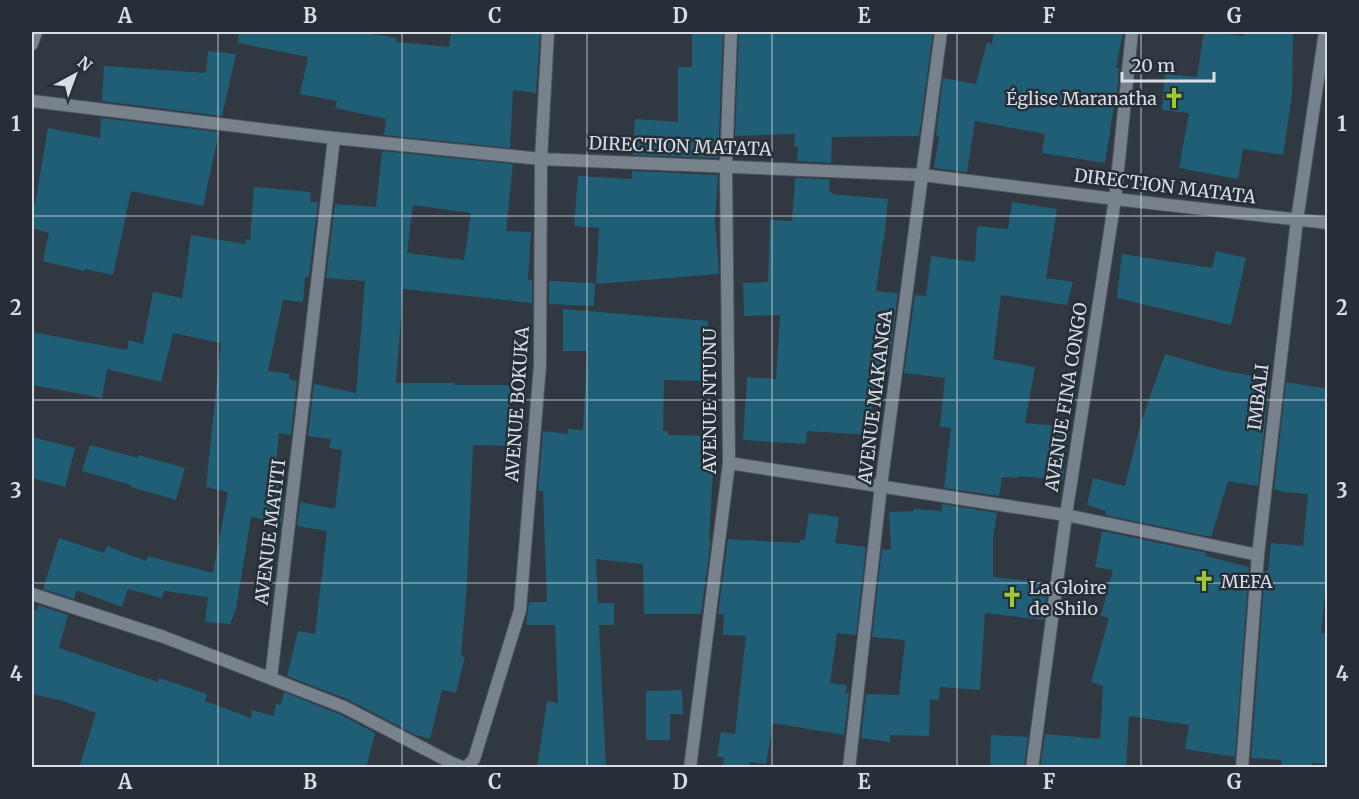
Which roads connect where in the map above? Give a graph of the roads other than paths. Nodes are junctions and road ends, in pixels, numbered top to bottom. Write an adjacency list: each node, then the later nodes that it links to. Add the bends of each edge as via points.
1 (36, 32): 7 (street)
2 (548, 32): 10 (street, AVENUE BOKUKA)
3 (731, 32): 11 (street, AVENUE NTUNU)
4 (941, 32): 12 (street, AVENUE MAKANGA)
5 (1132, 32): 13 (street, AVENUE FINA CONGO)
6 (1325, 32): 14 (street, IMBALI)
7 (32, 44)
8 (32, 101): 9 (street, DIRECTION MATATA)
9 (334, 138): 10 (street, DIRECTION MATATA); 21 (street, AVENUE MATITI)
10 (541, 159): 11 (street, DIRECTION MATATA); 22 (street, AVENUE BOKUKA, via 540,365 520,610 474,759)
11 (726, 166): 12 (street, DIRECTION MATATA); 16 (street, AVENUE NTUNU)
12 (922, 175): 13 (street, DIRECTION MATATA); 17 (street, AVENUE MAKANGA)
13 (1115, 199): 14 (street, DIRECTION MATATA); 18 (street, AVENUE FINA CONGO)
14 (1297, 220): 15 (street, DIRECTION MATATA); 19 (street, IMBALI)
15 (1328, 223)
16 (729, 463): 17 (street); 23 (street, AVENUE NTUNU)
17 (881, 486): 18 (street); 24 (street, AVENUE MAKANGA)
18 (1066, 515): 19 (street); 25 (street, AVENUE FINA CONGO)
19 (1258, 555): 26 (street, IMBALI)
20 (32, 594): 21 (street)
21 (271, 678): 22 (street, AVENUE BOKUKA, via 344,707)
22 (466, 768)
23 (690, 768)
24 (849, 768)
25 (1032, 768)
26 (1242, 768)

